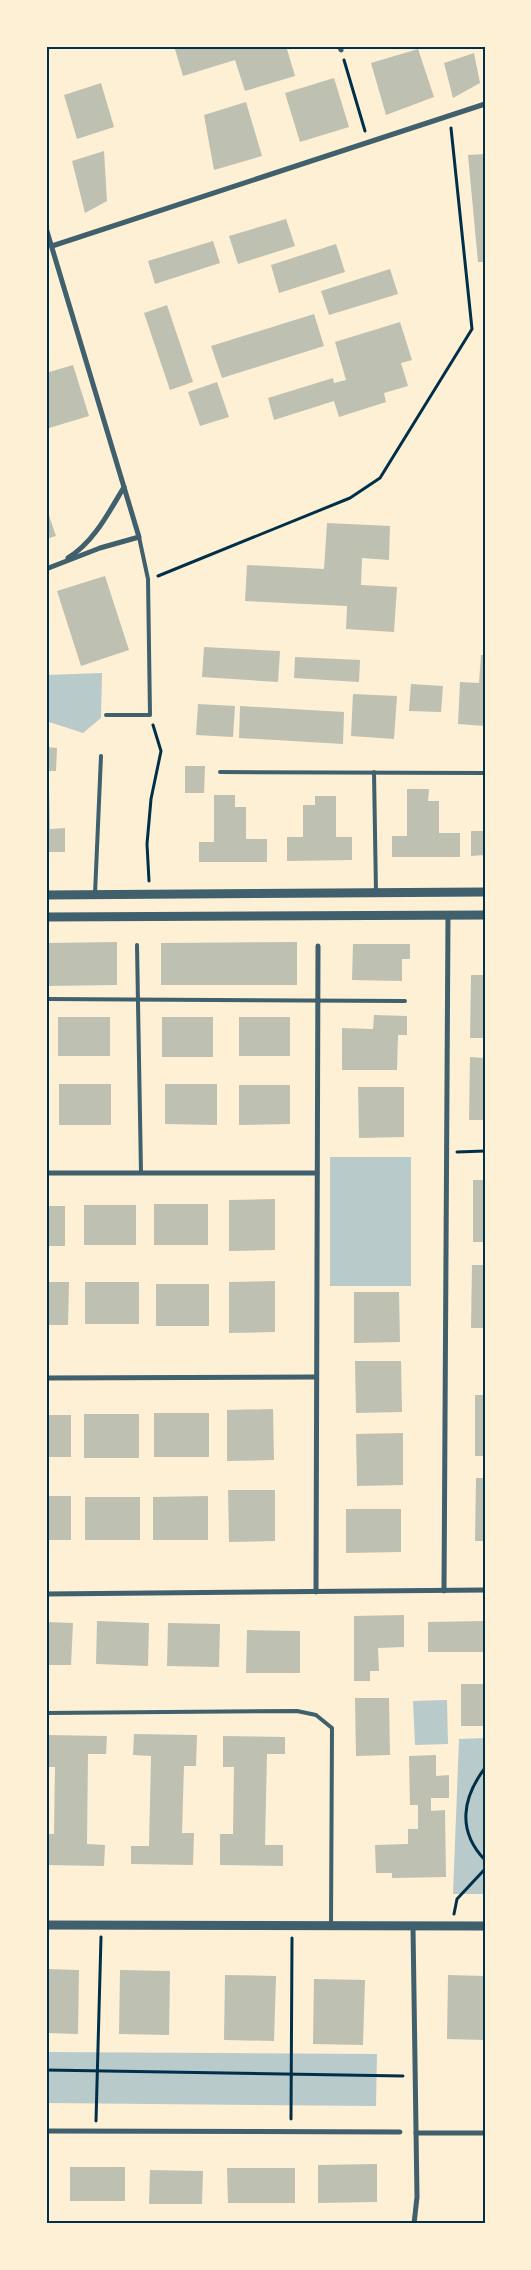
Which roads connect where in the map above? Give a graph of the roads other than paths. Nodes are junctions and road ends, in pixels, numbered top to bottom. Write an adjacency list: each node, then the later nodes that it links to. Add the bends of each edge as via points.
1 (485, 104): 3 (street)
2 (46, 228): 3 (street)
3 (52, 246): 4 (street)
4 (124, 487): 5 (street); 6 (street, via 83,547)
5 (139, 538): 6 (street, via 100,548); 8 (lane, via 148,580 150,715)
6 (56, 565): 7 (street)
7 (46, 569)
8 (106, 715)
9 (100, 756): 16 (lane)
10 (220, 772): 11 (lane)
11 (374, 772): 12 (lane); 14 (lane)
12 (485, 773)
13 (485, 892): 14 (street)
14 (376, 893): 16 (street)
15 (46, 895): 16 (street)
16 (95, 895)
17 (448, 915): 18 (street); 19 (street); 31 (street)
18 (485, 915)
19 (46, 917)
20 (137, 945): 23 (lane)
21 (318, 946): 24 (street)
22 (46, 1000): 23 (lane)
23 (138, 1000): 24 (lane); 27 (lane)
24 (318, 1001): 25 (lane); 28 (street)
25 (405, 1001)
26 (46, 1173): 27 (street)
27 (141, 1173): 28 (street)
28 (317, 1173): 29 (street)
29 (316, 1377): 30 (street); 33 (street)
30 (46, 1378)
31 (444, 1590): 32 (street); 33 (street)
32 (485, 1590)
33 (316, 1592): 34 (street)
34 (46, 1594)
35 (46, 1713): 37 (lane, via 297,1711 316,1715 332,1728)
36 (46, 1925): 37 (street)
37 (331, 1926): 39 (street)
38 (485, 1926): 39 (street)
39 (413, 1928): 43 (street)
40 (46, 2131): 41 (street)
41 (400, 2132)
42 (485, 2132): 43 (street)
43 (416, 2133): 44 (street, via 417,2210)
44 (414, 2224)

